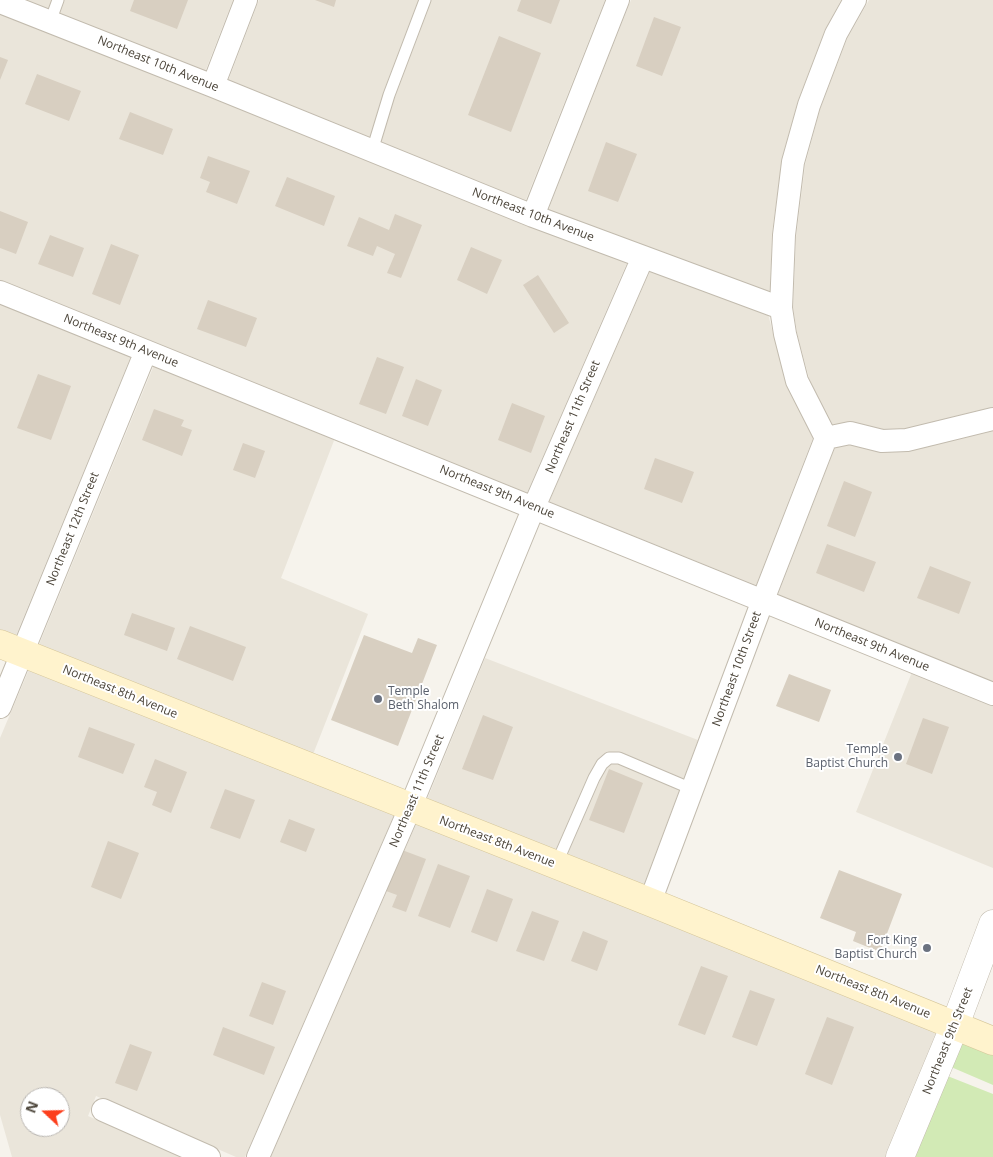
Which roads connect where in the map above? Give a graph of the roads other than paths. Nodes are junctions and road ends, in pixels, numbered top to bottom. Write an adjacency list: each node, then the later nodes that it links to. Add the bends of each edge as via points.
1 (58, 0): 7 (lane)
2 (246, 0): 8 (street)
3 (425, 0): 9 (lane, via 389,95)
4 (618, 0): 10 (street)
5 (855, 0): 13 (street, via 836,34 809,105 793,162 784,235)
6 (0, 2): 7 (street, Northeast 10th Avenue)
7 (50, 22): 8 (street, Northeast 10th Avenue)
8 (213, 86): 9 (street, Northeast 10th Avenue)
9 (372, 151): 10 (street, Northeast 10th Avenue)
10 (533, 216): 11 (street, Northeast 10th Avenue)
11 (643, 257): 13 (street, Northeast 10th Avenue); 17 (street, Northeast 11th Street)
12 (0, 292): 14 (street, Northeast 9th Avenue)
13 (781, 308): 16 (street, via 797,381)
14 (146, 351): 17 (street, Northeast 9th Avenue); 19 (street, Northeast 12th Street)
15 (993, 419): 16 (street, via 907,440 882,441 850,433)
16 (826, 438): 18 (street, Northeast 10th Street)
17 (534, 507): 18 (street, Northeast 9th Avenue); 23 (street, Northeast 11th Street)
18 (763, 600): 20 (street, Northeast 9th Avenue); 22 (street, Northeast 10th Street)
19 (11, 648): 21 (street, Northeast 12th Street); 23 (main road, Northeast 8th Avenue)
20 (993, 694)
21 (0, 707)
22 (692, 788): 24 (lane, via 618,758 609,758 594,778); 25 (street, Northeast 10th Street)
23 (410, 808): 24 (main road, Northeast 8th Avenue); 31 (street, Northeast 11th Street)
24 (556, 865): 25 (main road, Northeast 8th Avenue)
25 (650, 902): 27 (main road, Northeast 8th Avenue)
26 (993, 924): 27 (street, Northeast 9th Street)
27 (955, 1025): 28 (main road, Northeast 8th Avenue); 32 (street, Northeast 9th Street)
28 (993, 1041)
29 (103, 1110): 30 (street)
30 (209, 1157)
31 (258, 1157)
32 (900, 1157)

